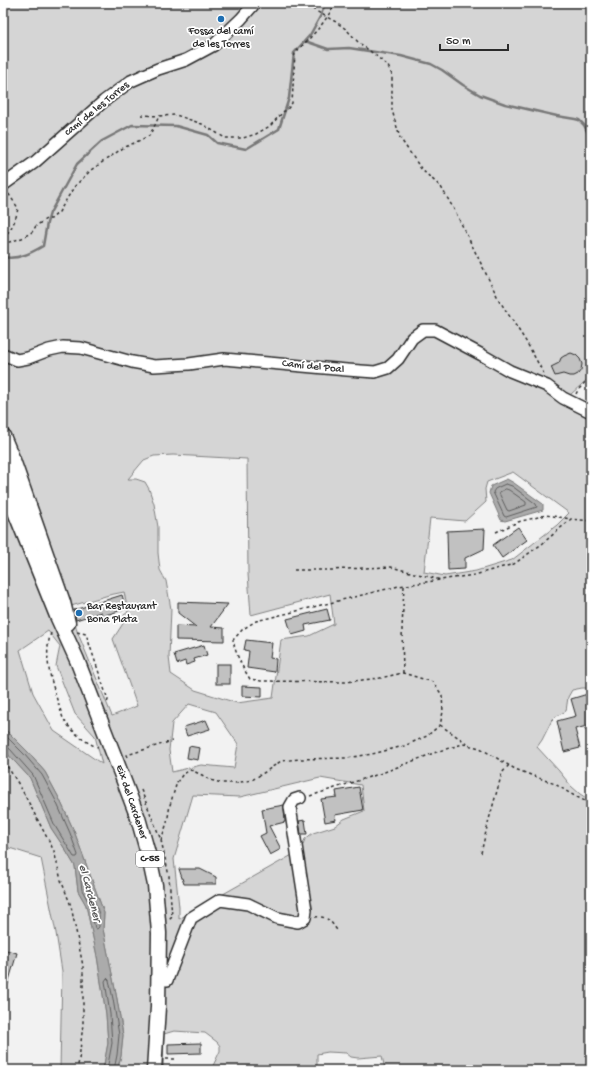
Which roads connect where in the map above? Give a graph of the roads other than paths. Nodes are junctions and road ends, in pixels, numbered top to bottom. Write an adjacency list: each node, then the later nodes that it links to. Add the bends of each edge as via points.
1 (256, 3): 2 (street, camí de les Torres, via 214,45 186,60 131,81 104,101)
2 (5, 188)
3 (3, 354): 4 (street, Camí del Poal, via 17,360 63,347 81,348 154,366 224,359 375,372 388,368 398,359 412,338 423,330 435,330 510,371 547,386 563,398)
4 (591, 412)
5 (3, 436): 10 (main road, Eix del Cardener / C-55)
6 (3, 457): 10 (street, via 32,535)
7 (3, 476): 9 (main road, C-55)
8 (3, 492): 9 (street)
9 (13, 507): 11 (main road, Eix del Cardener / C-55)
10 (43, 548): 11 (main road, Eix del Cardener / C-55, via 63,602)
11 (77, 660): 13 (main road, Eix del Cardener / C-55, via 138,818 149,857 158,915)
12 (300, 798): 13 (street, via 294,800 290,807 306,910 305,918 298,922 277,918 248,904 220,900 191,918 167,980)
13 (159, 979): 14 (main road, Eix del Cardener / C-55)
14 (154, 1070)

